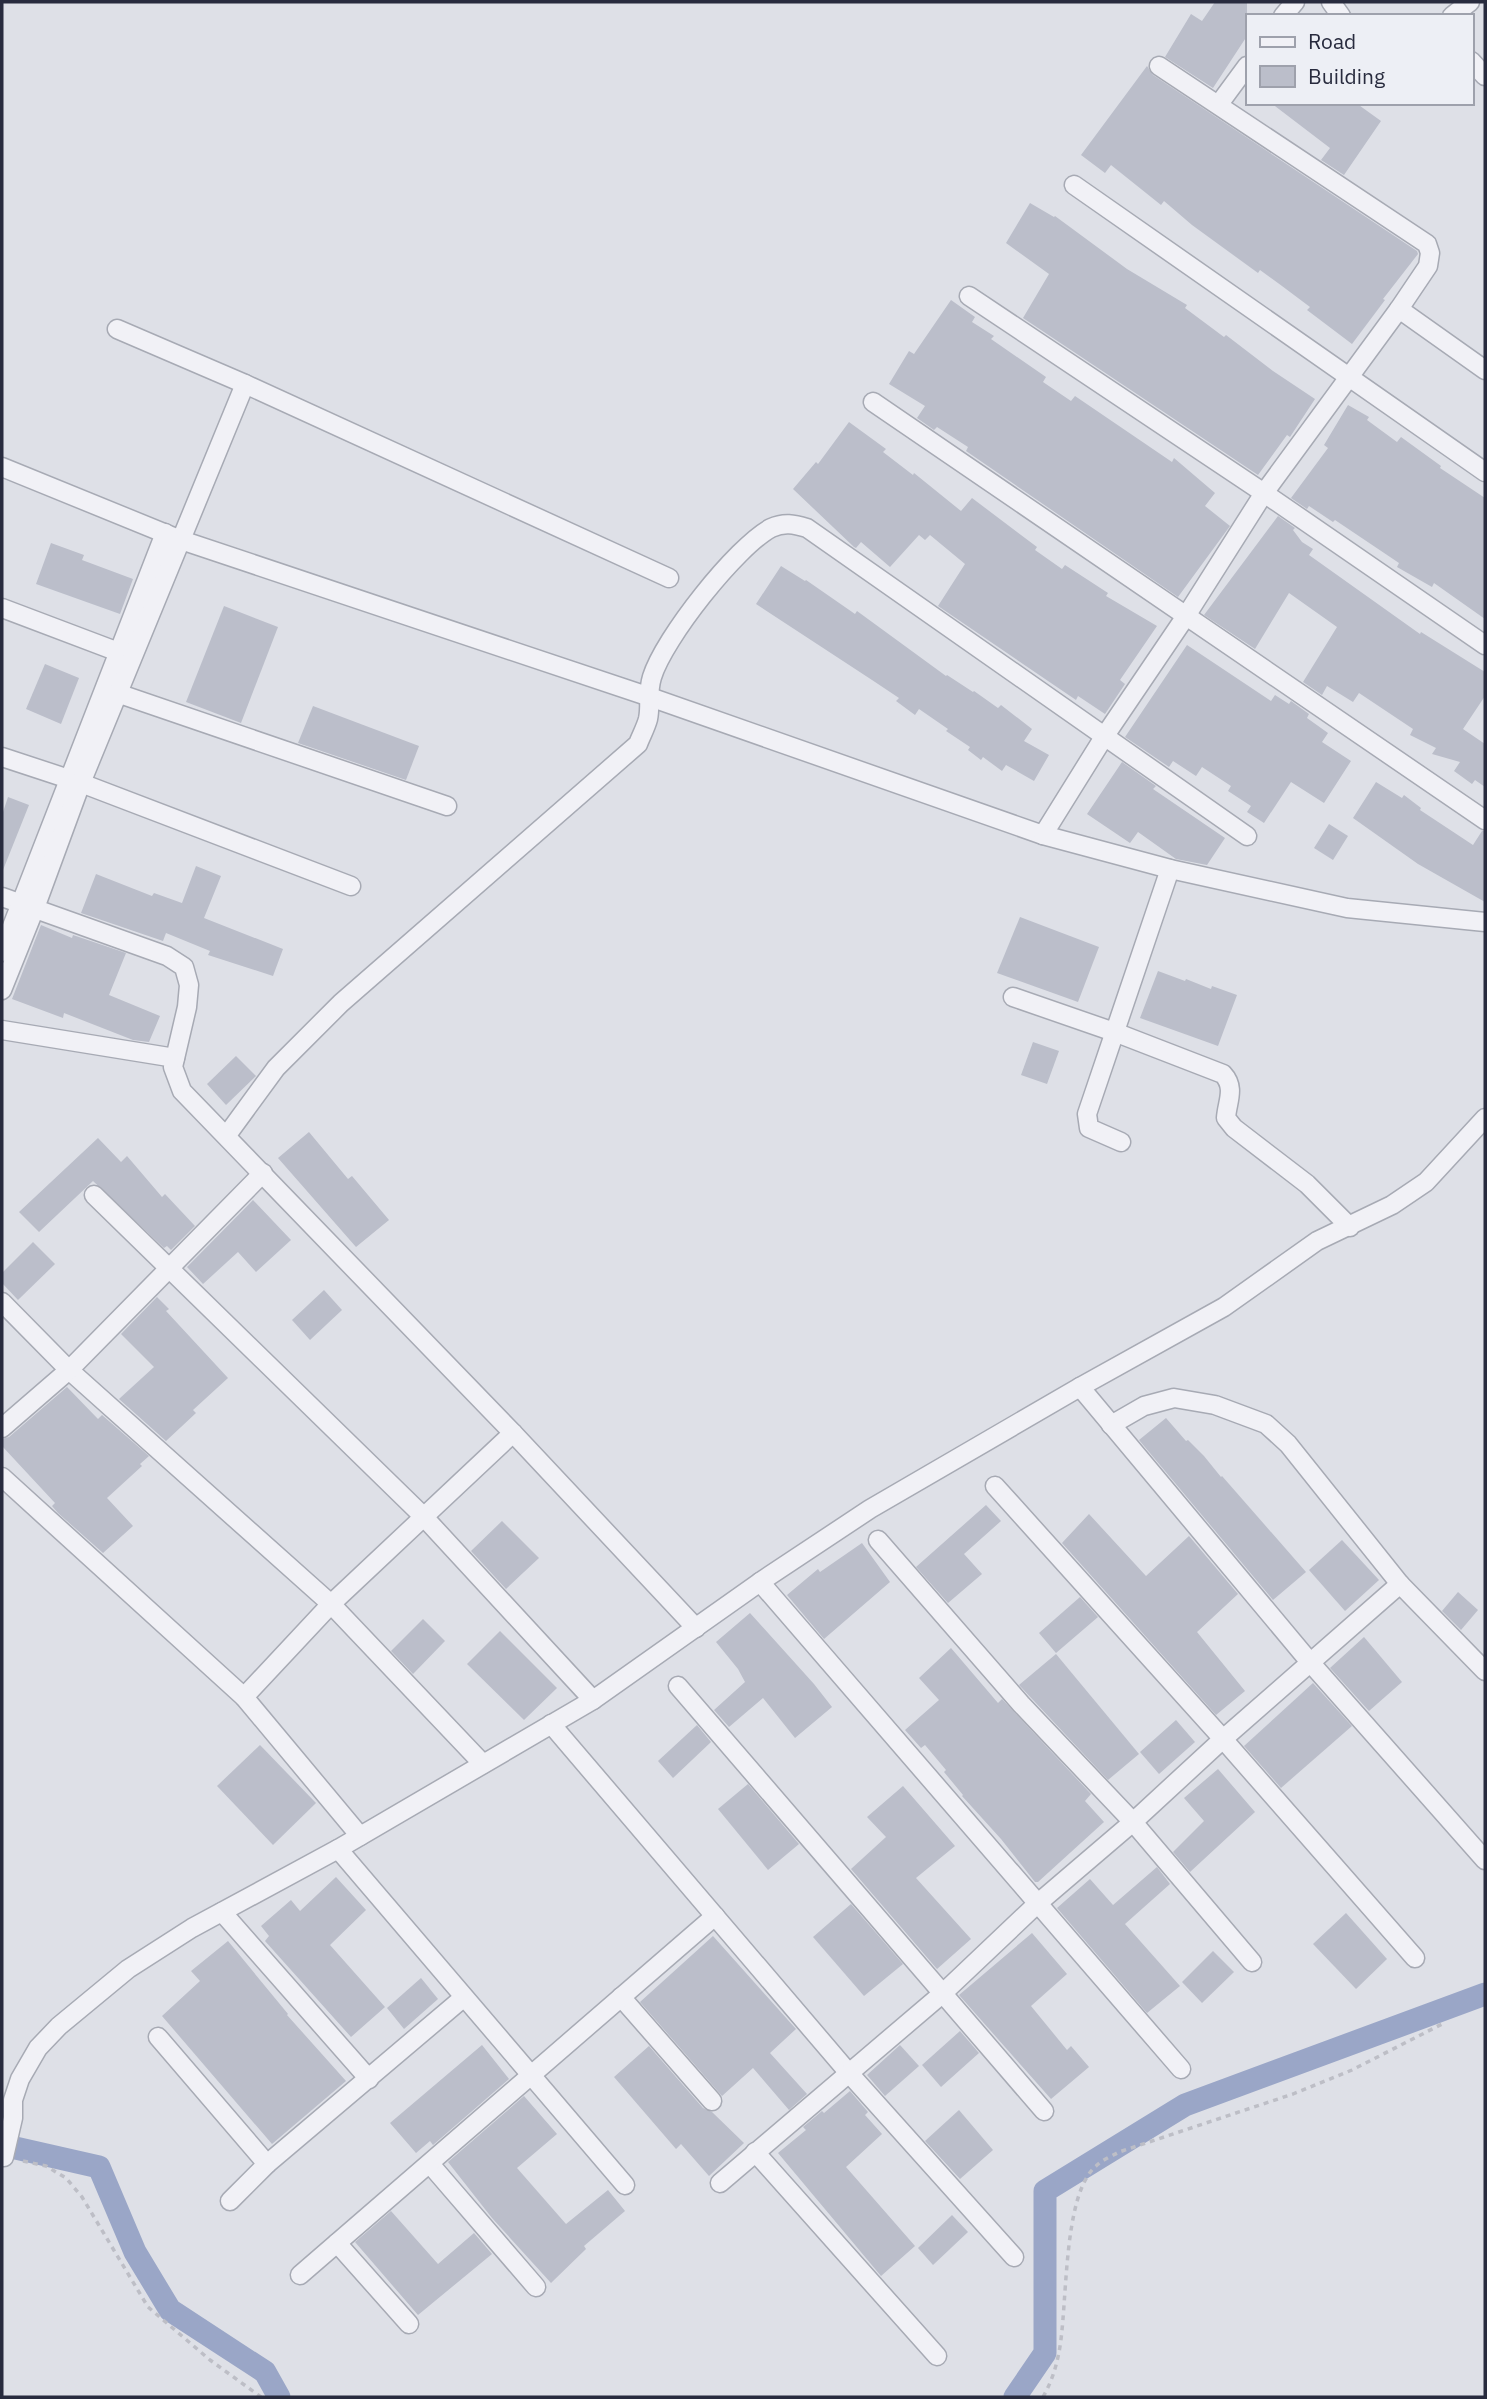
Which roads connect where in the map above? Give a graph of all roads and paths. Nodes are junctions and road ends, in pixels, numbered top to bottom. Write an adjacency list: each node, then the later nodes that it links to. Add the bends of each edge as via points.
1 (1470, 2): 2 (street)
2 (1455, 14)
3 (1473, 63): 6 (street)
4 (1159, 66): 7 (street)
5 (1246, 67): 7 (street)
6 (1485, 76)
7 (1219, 104): 10 (street, via 1427,244 1428,266)
8 (1074, 185): 13 (street)
9 (969, 296): 18 (street)
10 (1399, 309): 12 (street); 13 (street)
11 (117, 329): 14 (street)
12 (1485, 370)
13 (1350, 376): 17 (street); 18 (street)
14 (245, 384): 19 (street); 20 (street)
15 (873, 402): 22 (street)
16 (2, 467): 19 (street)
17 (1485, 472)
18 (1264, 493): 22 (street); 23 (street)
19 (173, 537): 24 (street); 26 (street)
20 (669, 578)
21 (2, 608): 24 (street)
22 (1186, 617): 27 (street); 31 (street)
23 (1485, 645)
24 (125, 655): 25 (street); 29 (street)
25 (117, 693): 29 (street); 30 (street)
26 (647, 696): 27 (street, via 669,642 730,561 773,527 790,523 807,528); 32 (street); 46 (street, via 648,717 638,744 302,1040)
27 (1104, 737): 32 (street); 33 (street)
28 (2, 757): 29 (street)
29 (75, 781): 35 (street); 37 (street)
30 (447, 806)
31 (1485, 820)
32 (1043, 835): 34 (street)
33 (1247, 835)
34 (1170, 869): 38 (street, via 1347,908); 43 (street)
35 (351, 886)
36 (2, 897): 37 (street)
37 (29, 906): 39 (street); 40 (street); 44 (street, via 167,956 184,967 189,985 187,1007)
38 (1485, 922)
39 (2, 953)
40 (2, 990)
41 (1013, 997): 43 (street)
42 (2, 1030): 44 (street)
43 (1116, 1032): 47 (street, via 1086,1122 1089,1128); 50 (street, via 1223,1074 1231,1093 1226,1118 1234,1128 1307,1184)
44 (175, 1058): 46 (street, via 173,1067 182,1091)
45 (1485, 1118): 50 (street, via 1426,1182)
46 (227, 1135): 48 (street)
47 (1121, 1142)
48 (263, 1173): 51 (street); 57 (street)
49 (94, 1195): 51 (street)
50 (1350, 1227): 54 (street, via 1317,1241 1224,1307)
51 (170, 1268): 53 (street); 60 (street)
52 (2, 1302): 53 (street)
53 (69, 1370): 56 (street); 64 (street)
54 (1080, 1387): 55 (street); 62 (street, via 870,1509)
55 (1111, 1425): 63 (street, via 1144,1406 1174,1398 1215,1405 1266,1424 1288,1444); 66 (street)
56 (2, 1428)
57 (513, 1433): 60 (street); 65 (street)
58 (2, 1477): 69 (street)
59 (995, 1486): 72 (street)
60 (423, 1516): 64 (street); 70 (street)
61 (878, 1540): 74 (street, via 1021,1704)
62 (760, 1582): 65 (street); 78 (street)
63 (1400, 1584): 66 (street); 67 (street)
64 (331, 1604): 69 (street); 73 (street)
65 (696, 1628): 70 (street)
66 (1309, 1661): 72 (street); 77 (street)
67 (1485, 1671)
68 (678, 1686): 83 (street)
69 (244, 1698): 75 (street)
70 (593, 1700): 71 (street)
71 (551, 1724): 73 (street); 80 (street)
72 (1223, 1739): 74 (street); 81 (street)
73 (483, 1764): 75 (street)
74 (1133, 1822): 78 (street); 82 (street)
75 (360, 1836): 76 (street)
76 (338, 1849): 79 (street); 85 (street)
77 (1485, 1860)
78 (1037, 1905): 83 (street); 88 (street)
79 (222, 1912): 91 (street); 95 (street, via 128,1969 38,2048 13,2100)
80 (715, 1916): 84 (street); 89 (street)
81 (1415, 1958)
82 (1252, 1962)
83 (942, 1994): 89 (street); 93 (street)
84 (621, 1997): 90 (street); 92 (street)
85 (463, 1998): 90 (street); 91 (street)
86 (1444, 2023): 108 (path, via 1352,2070 1119,2152 1095,2166 1081,2187 1074,2215 1060,2350)
87 (158, 2037): 96 (street)
88 (1181, 2069)
89 (848, 2072): 94 (street); 102 (street)
90 (530, 2075): 97 (street); 99 (street)
91 (369, 2079): 96 (street)
92 (712, 2101)
93 (1044, 2112)
94 (755, 2152): 98 (street); 106 (street)
95 (3, 2157): 107 (path, via 46,2166 66,2178 148,2307)
96 (267, 2164): 100 (street)
97 (430, 2164): 101 (street); 104 (street)
98 (720, 2183)
99 (625, 2185)
100 (230, 2202)
101 (337, 2244): 103 (street); 105 (street)
102 (1014, 2257)
103 (300, 2275)
104 (536, 2287)
105 (409, 2324)
106 (937, 2356)
107 (261, 2397)
108 (1043, 2397)

